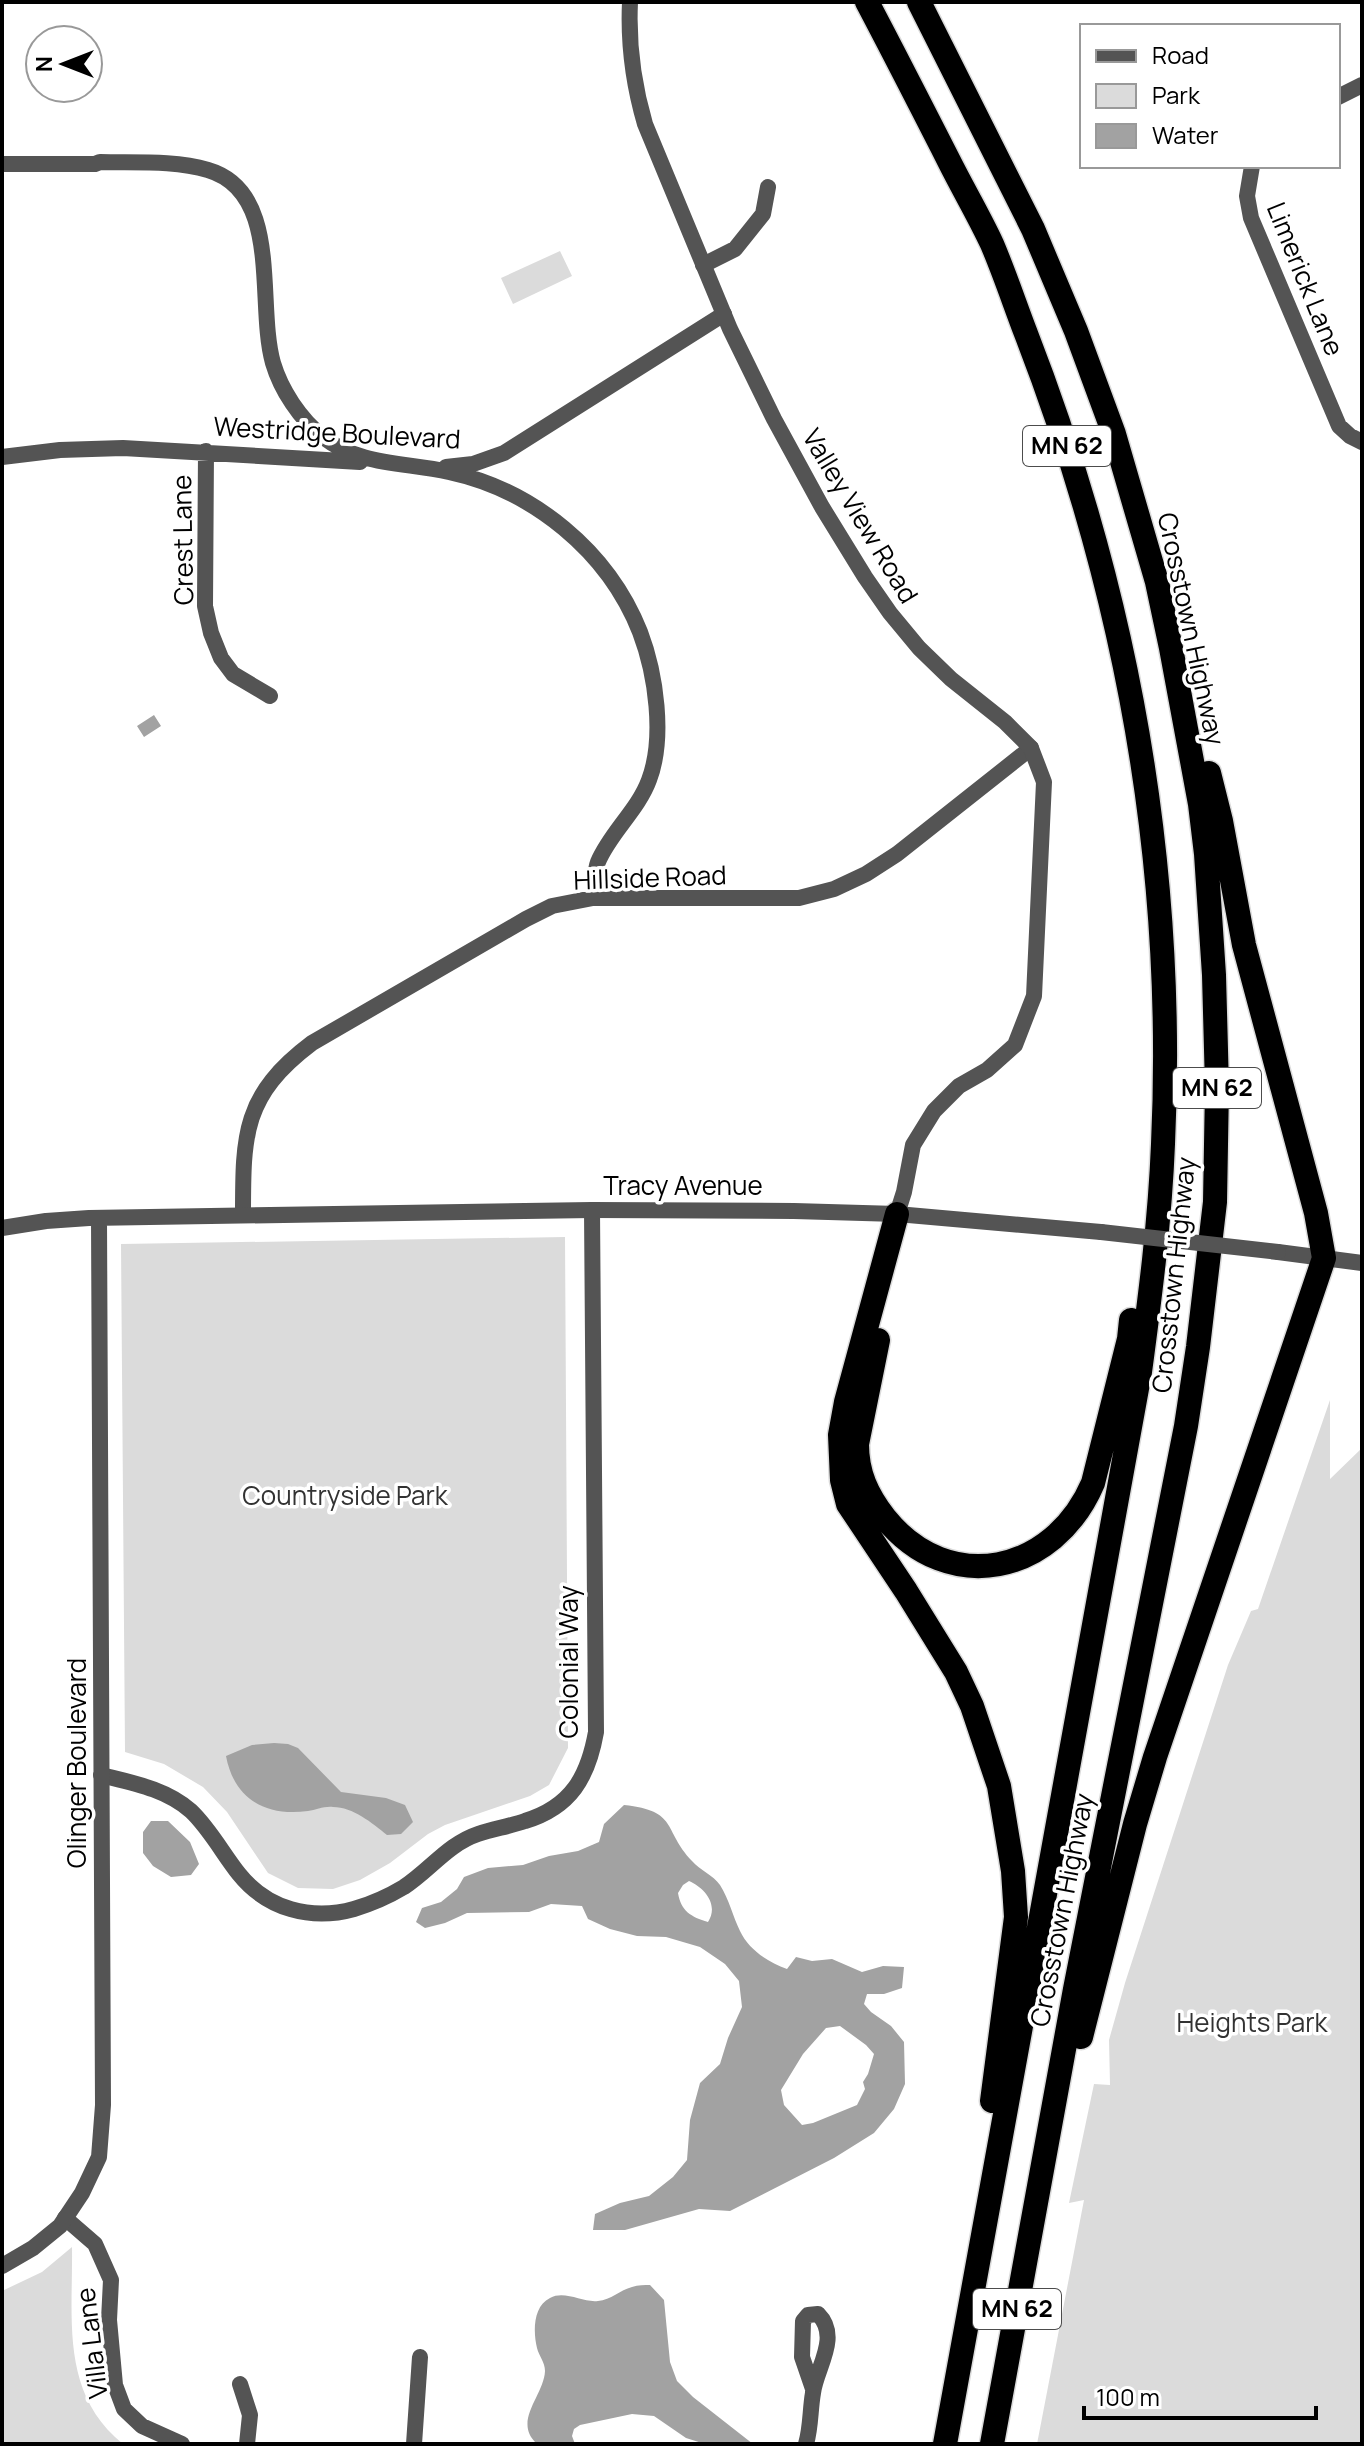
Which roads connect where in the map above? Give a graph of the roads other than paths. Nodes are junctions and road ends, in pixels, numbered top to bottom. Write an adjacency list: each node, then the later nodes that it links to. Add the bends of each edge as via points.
1 (867, 2): 19 (highway, Crosstown Highway / MN 62, via 991,243 1090,518 1144,771 1158,902)
2 (919, 2): 15 (highway, Crosstown Highway / MN 62, via 1033,229 1076,331 1114,434)
3 (630, 9): 9 (street, Valley View Road, via 635,90)
4 (1362, 85): 5 (street)
5 (1340, 96)
6 (2, 164): 14 (street, via 187,166 228,178 254,210 270,348 285,391 323,437 350,453)
7 (1252, 168): 11 (street, Limerick Lane, via 1247,196 1251,218 1339,426)
8 (768, 187): 9 (street, via 763,214 735,249)
9 (703, 265): 10 (street, Valley View Road)
10 (724, 314): 14 (street, Westridge Boulevard, via 504,453 473,464); 17 (street, Valley View Road, via 822,507 890,613 929,659)
11 (1362, 442)
12 (206, 451): 13 (street, Westridge Boulevard, via 123,448); 14 (street, Westridge Boulevard); 16 (street, Crest Lane, via 205,606 211,633 233,674)
13 (2, 457)
14 (408, 465): 18 (street, via 492,485 541,511 595,558 639,630 657,704 656,744 649,780 597,864)
15 (1157, 582): 25 (highway, via 1221,821 1244,945); 28 (highway, Crosstown Highway / MN 62, via 1206,854 1217,1071 1215,1202 1186,1426)
16 (270, 696)
17 (1031, 748): 18 (street, Hillside Road, via 897,854 834,889 799,898); 21 (street, Valley View Road, via 1044,782 1034,996 1015,1045 934,1111 913,1145)
18 (593, 898): 22 (street, Hillside Road, via 552,906 526,919 290,1060 270,1081 246,1134)
19 (1164, 1084): 21 (highway, via 1129,1339 1093,1483 1071,1523 1021,1559 972,1565 923,1553 897,1532 862,1480 857,1444 897,1261); 31 (highway, Crosstown Highway / MN 62, via 1158,1216 1140,1372)
20 (592, 1210): 21 (street, Tracy Avenue); 22 (street, Tracy Avenue); 27 (street, Colonial Way, via 596,1732 592,1757 567,1798 548,1813 470,1837 380,1900 323,1914 277,1905 257,1893 191,1812 173,1798)
21 (897, 1214): 25 (street, Tracy Avenue, bridge); 31 (highway, via 846,1402 840,1435 842,1480 848,1504 962,1683 999,1786 1013,1871 1016,1917 983,2168)
22 (243, 1215): 23 (street, Tracy Avenue)
23 (99, 1218): 24 (street, Tracy Avenue); 27 (street, Olinger Boulevard)
24 (2, 1228)
25 (1324, 1258): 26 (street, Tracy Avenue); 28 (highway, via 1155,1757)
26 (1362, 1263)
27 (101, 1775): 29 (street, Olinger Boulevard, via 99,2157)
28 (1041, 2174): 40 (highway, Crosstown Highway / MN 62)
29 (65, 2218): 30 (street, Olinger Boulevard, via 33,2248); 35 (street, Villa Lane, via 95,2244 111,2280 115,2385 124,2409 142,2426)
30 (2, 2266)
31 (973, 2291): 39 (highway, Crosstown Highway / MN 62)
32 (420, 2357): 37 (street)
33 (240, 2384): 36 (street, via 250,2415)
34 (813, 2389): 38 (street)
35 (182, 2444)
36 (247, 2444)
37 (414, 2444)
38 (806, 2444)
39 (945, 2444)
40 (992, 2444)

